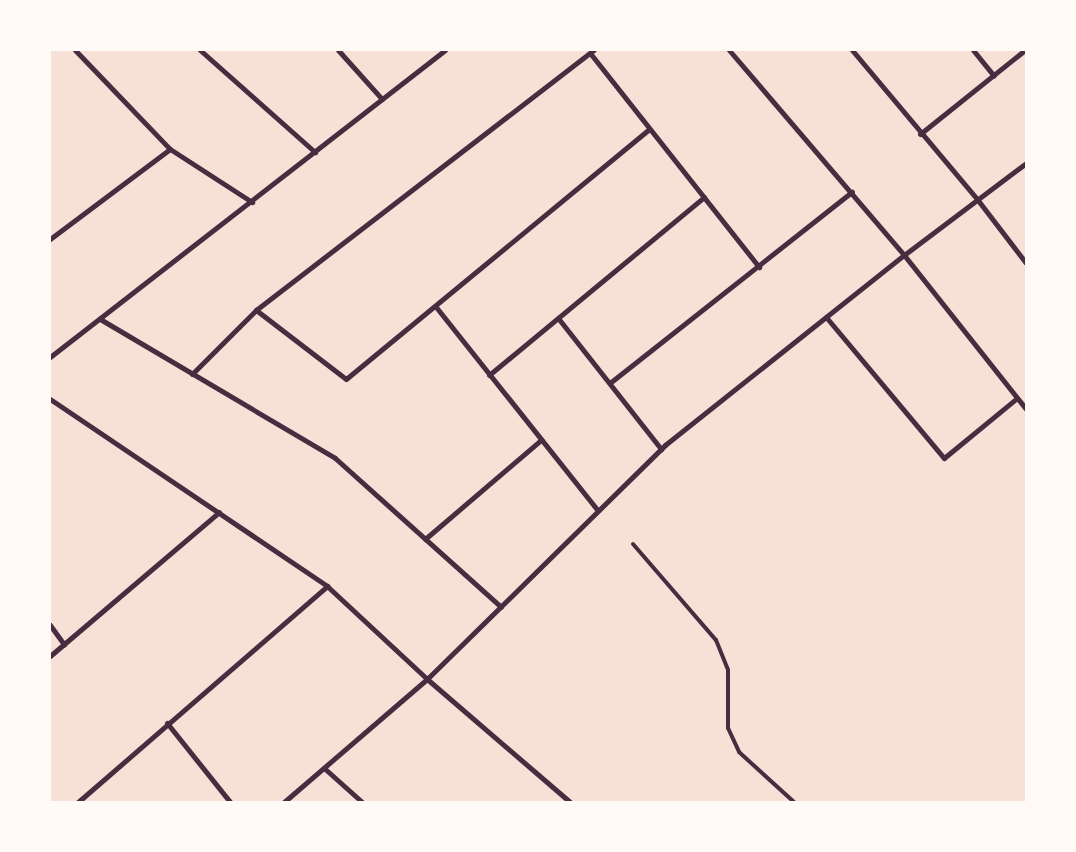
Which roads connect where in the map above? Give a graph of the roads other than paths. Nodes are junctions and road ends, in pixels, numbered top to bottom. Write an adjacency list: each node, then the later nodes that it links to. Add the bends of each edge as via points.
1 (75, 50): 14 (street)
2 (200, 50): 15 (street)
3 (338, 50): 11 (street)
4 (445, 50): 11 (street)
5 (729, 50): 17 (street)
6 (852, 50): 13 (street)
7 (973, 50): 10 (street)
8 (1025, 50): 10 (street)
9 (592, 52): 12 (street); 26 (street)
10 (994, 76): 13 (street)
11 (382, 99): 15 (street)
12 (649, 129): 18 (street); 25 (street)
13 (920, 134): 19 (street)
14 (170, 149): 20 (street); 21 (street)
15 (315, 152): 20 (street)
16 (1026, 163): 19 (street)
17 (852, 192): 22 (street); 24 (street)
18 (704, 197): 24 (street); 28 (street)
19 (977, 199): 22 (street); 23 (street)
20 (252, 202): 29 (street)
21 (50, 239)
22 (904, 255): 27 (street); 34 (street)
23 (1026, 263)
24 (759, 267): 33 (street)
25 (436, 307): 26 (street, via 346,379); 32 (street)
26 (256, 310): 31 (street)
27 (826, 317): 34 (street, via 944,458); 38 (street)
28 (558, 318): 32 (street); 33 (street)
29 (100, 319): 30 (street); 31 (street)
30 (50, 357)
31 (192, 374): 41 (street, via 335,458)
32 (489, 375): 37 (street)
33 (611, 382): 38 (street)
34 (1018, 398): 36 (street)
35 (50, 399): 40 (street)
36 (1026, 409)
37 (541, 440): 39 (street); 41 (street)
38 (661, 449): 39 (street)
39 (598, 511): 44 (street)
40 (219, 512): 43 (street); 46 (street)
41 (424, 539): 44 (street)
42 (633, 544): 56 (lane, via 716,640 728,670 728,728 739,752)
43 (327, 586): 48 (street); 49 (street)
44 (501, 607): 48 (street)
45 (50, 625): 46 (street)
46 (64, 644): 47 (street)
47 (50, 656)
48 (427, 679): 50 (street); 55 (street)
49 (167, 723): 51 (street); 52 (street)
50 (324, 768): 53 (street); 54 (street)
51 (78, 802)
52 (230, 802)
53 (284, 802)
54 (362, 802)
55 (570, 802)
56 (794, 802)

